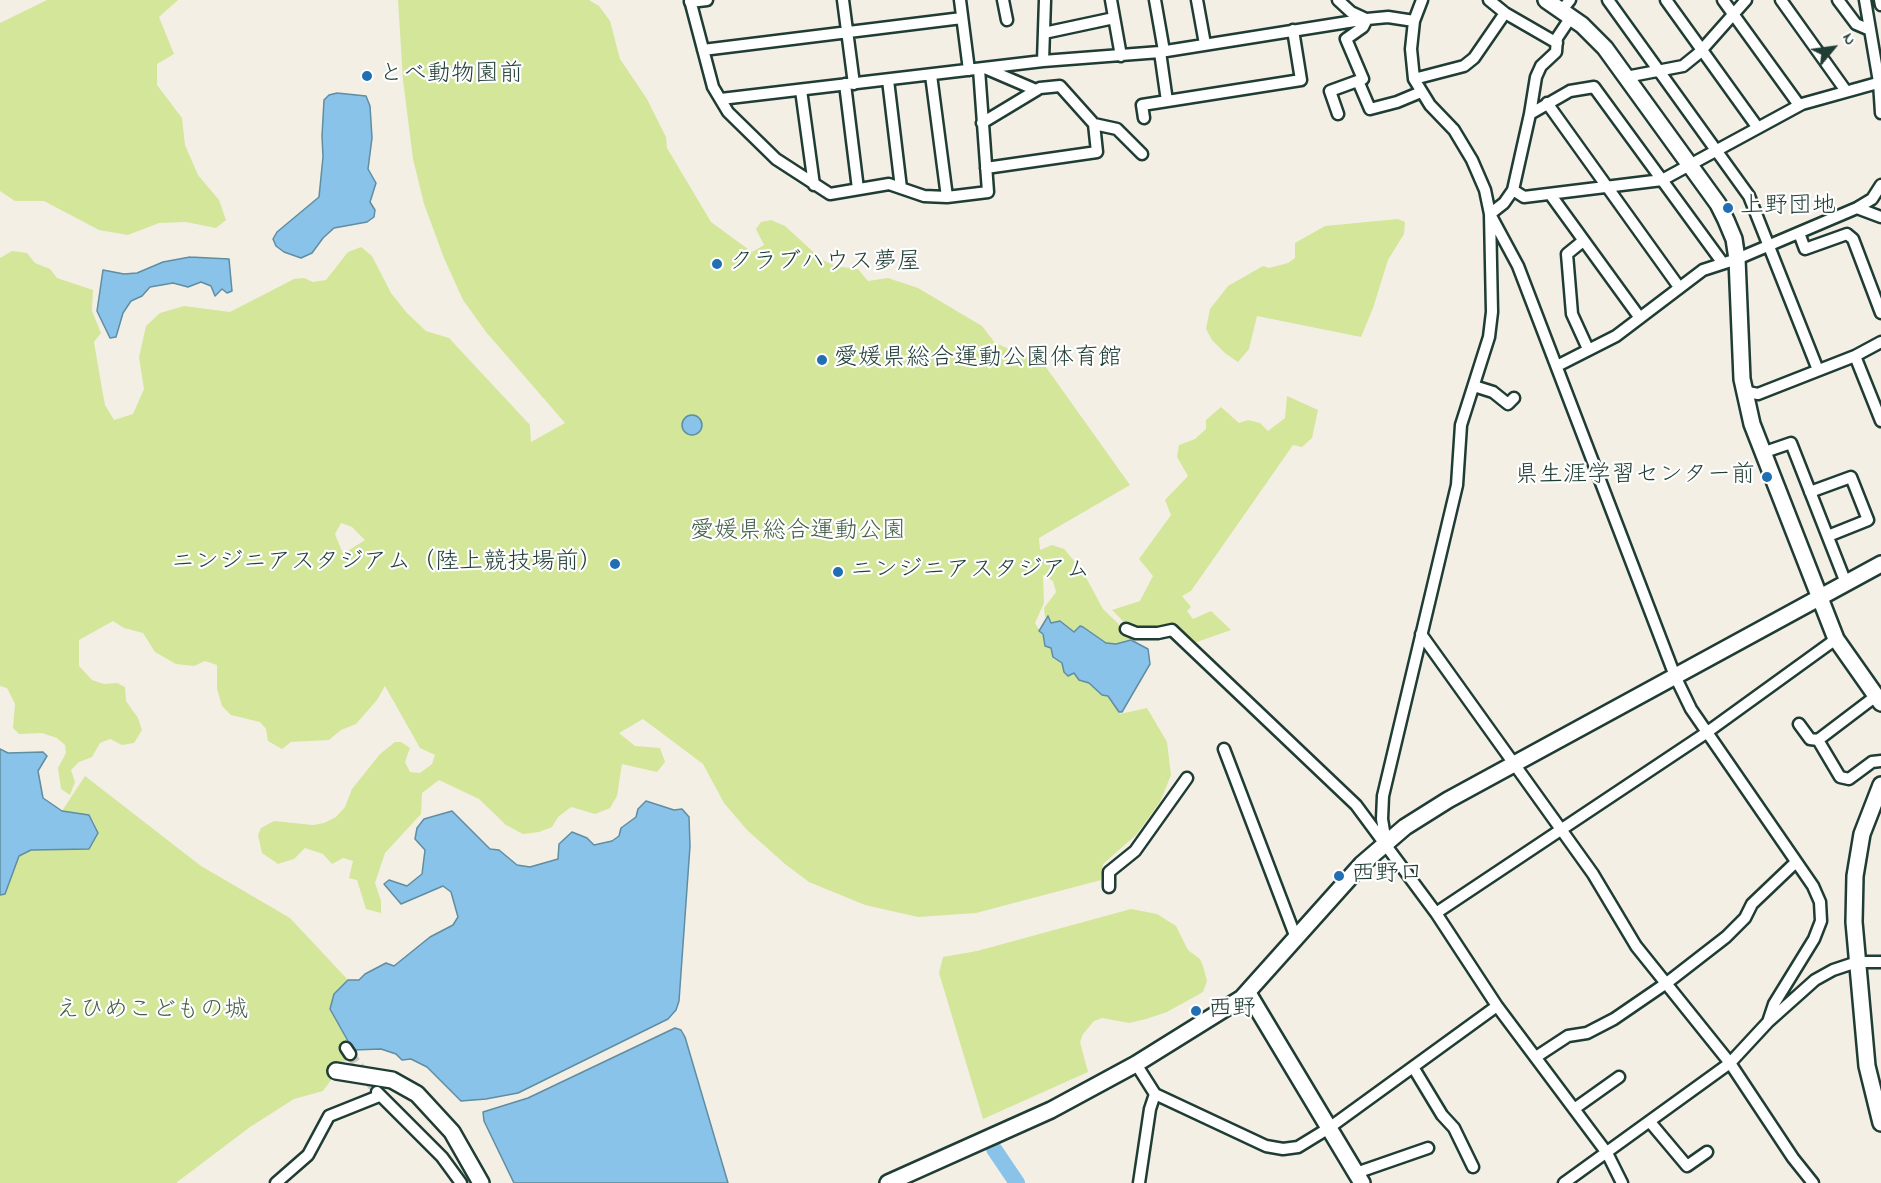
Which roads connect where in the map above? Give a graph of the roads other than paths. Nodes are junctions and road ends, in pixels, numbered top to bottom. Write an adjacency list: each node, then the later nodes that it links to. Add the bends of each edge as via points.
1 (707, 0): 21 (street)
2 (843, 0): 33 (street)
3 (960, 0): 26 (street)
4 (1003, 0): 29 (street)
5 (1045, 0): 34 (street)
6 (1111, 0): 27 (street)
7 (1155, 0): 39 (street)
8 (1197, 0): 36 (street)
9 (1338, 0): 28 (street)
10 (1422, 0): 30 (street)
11 (1489, 0): 24 (street)
12 (1546, 0): 23 (street)
13 (1608, 0): 43 (street)
14 (1666, 0): 37 (street)
15 (1723, 0): 25 (street)
16 (1746, 0): 25 (street)
17 (1781, 0): 53 (street)
18 (1838, 0): 32 (street, via 1856,24)
19 (1865, 0): 32 (street)
20 (1880, 0): 22 (street)
21 (690, 1): 38 (street)
22 (1881, 5)
23 (1568, 9): 35 (street); 45 (street)
24 (1505, 13): 35 (street); 46 (street, via 1474,58 1464,66)
25 (1733, 14): 37 (street); 58 (street)
26 (962, 18): 33 (street); 42 (street)
27 (1114, 18): 34 (street); 40 (street)
28 (1366, 19): 30 (street, via 1388,16); 31 (street); 48 (street, via 1363,27 1346,39 1363,79)
29 (1007, 20)
30 (1414, 21): 46 (street)
31 (1293, 30): 36 (street); 56 (street, via 1301,80)
32 (1870, 30): 49 (street)
33 (847, 33): 38 (street); 50 (street)
34 (1044, 33): 41 (street)
35 (1557, 43): 61 (street, via 1556,52 1536,77)
36 (1205, 44): 39 (street)
37 (1701, 49): 43 (street, via 1683,66); 65 (street)
38 (703, 50): 55 (street, via 713,87)
39 (1162, 52): 40 (street); 56 (street)
40 (1121, 56): 41 (street)
41 (1043, 62): 42 (street)
42 (978, 69): 44 (street); 52 (street); 63 (street)
43 (1660, 71): 45 (street); 66 (street)
44 (931, 75): 47 (street); 78 (street)
45 (1626, 77): 68 (street)
46 (1414, 79): 54 (street)
47 (888, 80): 50 (street); 73 (street)
48 (1358, 81): 54 (street, via 1370,109); 60 (street, via 1330,91)
49 (1880, 82): 53 (street); 59 (street)
50 (849, 84): 51 (street); 75 (street)
51 (801, 90): 55 (street); 71 (street)
52 (1036, 90): 63 (street); 64 (street, via 1060,86)
53 (1846, 91): 58 (street)
54 (1421, 92): 80 (street, via 1454,130 1472,160)
55 (721, 99): 71 (street, via 728,112 776,159)
56 (1167, 101): 62 (street, via 1142,105)
57 (1546, 104): 61 (street); 70 (street, via 1569,91 1594,87); 74 (street)
58 (1799, 105): 65 (street)
59 (1881, 113)
60 (1338, 114)
61 (1530, 114): 76 (street)
62 (1144, 118)
63 (982, 123): 69 (street)
64 (1094, 124): 67 (street, via 1118,129); 69 (street, via 1097,152)
65 (1758, 128): 66 (street)
66 (1718, 150): 68 (street); 84 (street, via 1749,196)
67 (1142, 154)
68 (1690, 166): 70 (street); 85 (street, via 1734,239)
69 (986, 168): 78 (street, via 988,192)
70 (1662, 180): 74 (street); 85 (street)
71 (814, 185): 75 (street, via 830,194)
72 (1881, 185): 79 (street, via 1872,199)
73 (900, 188): 75 (street, via 889,184); 78 (street, via 924,196)
74 (1607, 188): 77 (street); 86 (street)
75 (858, 189)
76 (1513, 190): 77 (street, via 1524,198); 80 (street)
77 (1550, 194): 83 (street)
78 (947, 197)
79 (1857, 208): 81 (street); 82 (street)
80 (1490, 214): 92 (street, via 1518,266); 94 (street, via 1490,337)
81 (1881, 217)
82 (1799, 233): 84 (street); 87 (street, via 1805,249 1847,234 1853,239)
83 (1583, 241): 88 (street); 90 (street, via 1567,254 1572,314)
84 (1769, 245): 85 (street); 93 (street)
85 (1729, 261): 86 (street, via 1703,270); 95 (street)
86 (1679, 287): 88 (street)
87 (1881, 314)
88 (1640, 318): 90 (street, via 1616,336)
89 (1881, 342): 91 (street)
90 (1588, 349): 92 (street)
91 (1855, 356): 93 (street); 97 (street)
92 (1557, 366): 107 (street)
93 (1818, 370): 95 (street, via 1758,394)
94 (1474, 386): 96 (street, via 1493,392); 105 (street, via 1461,425 1457,485)
95 (1743, 391): 98 (street)
96 (1508, 404)
97 (1881, 421)
98 (1762, 453): 99 (street, via 1791,442); 103 (street)
99 (1810, 492): 100 (street); 100 (street, via 1851,477 1868,520)
100 (1828, 536): 102 (street)
101 (1881, 564): 102 (street)
102 (1846, 583): 103 (street)
103 (1818, 599): 106 (street); 107 (street)
104 (1126, 629): 118 (street, via 1136,633 1172,630 1348,796)
105 (1421, 634): 114 (street); 118 (street, via 1383,796)
106 (1836, 639): 108 (street); 110 (street)
107 (1675, 676): 110 (street); 114 (street)
108 (1878, 699): 111 (street)
109 (1799, 724): 111 (street, via 1810,739)
110 (1706, 733): 117 (street); 119 (street)
111 (1818, 740): 113 (street, via 1840,777 1849,779 1872,762)
112 (1224, 749): 122 (street)
113 (1881, 761)
114 (1515, 764): 117 (street); 118 (street, via 1426,813)
115 (1187, 778): 120 (street, via 1135,851 1109,872)
116 (1881, 785): 123 (street, via 1862,834 1855,876)
117 (1561, 831): 121 (street); 125 (street, via 1593,874 1636,946)
118 (1386, 843): 121 (street); 122 (street)
119 (1796, 862): 125 (street, via 1752,904 1745,918 1726,937); 128 (street, via 1820,902 1821,921 1774,1004)
120 (1108, 887)
121 (1436, 913): 127 (street)
122 (1296, 938): 126 (street)
123 (1857, 962): 124 (street); 128 (street, via 1815,980); 138 (street, via 1867,1066)
124 (1881, 962)
125 (1668, 982): 129 (street, via 1614,1019 1587,1033 1568,1036); 130 (street)
126 (1245, 995): 131 (street); 139 (street)
127 (1497, 1006): 129 (street); 132 (street)
128 (1768, 1022): 130 (street)
129 (1536, 1057): 136 (street)
130 (1730, 1063): 137 (street); 152 (street)
131 (1136, 1064): 135 (street); 148 (street, via 1051,1110)
132 (1413, 1067): 139 (street); 143 (street, via 1454,1128)
133 (336, 1071): 147 (street, via 392,1080 417,1094 452,1132)
134 (1619, 1077): 136 (street)
135 (1155, 1094): 139 (street, via 1266,1146 1298,1147); 149 (street, via 1149,1109)
136 (1574, 1109): 142 (street)
137 (1650, 1122): 141 (street, via 1687,1166); 142 (street)
138 (1881, 1123)
139 (1329, 1128): 144 (street)
140 (1428, 1148): 144 (street)
141 (1707, 1152)
142 (1607, 1153): 150 (street); 151 (street)
143 (1473, 1167)
144 (1359, 1178)
145 (276, 1183): 146 (street, via 308,1155 329,1116 378,1094 441,1157)
146 (461, 1183)
147 (481, 1183)
148 (888, 1183)
149 (1139, 1183)
150 (1564, 1183)
151 (1622, 1183)
152 (1813, 1183)

